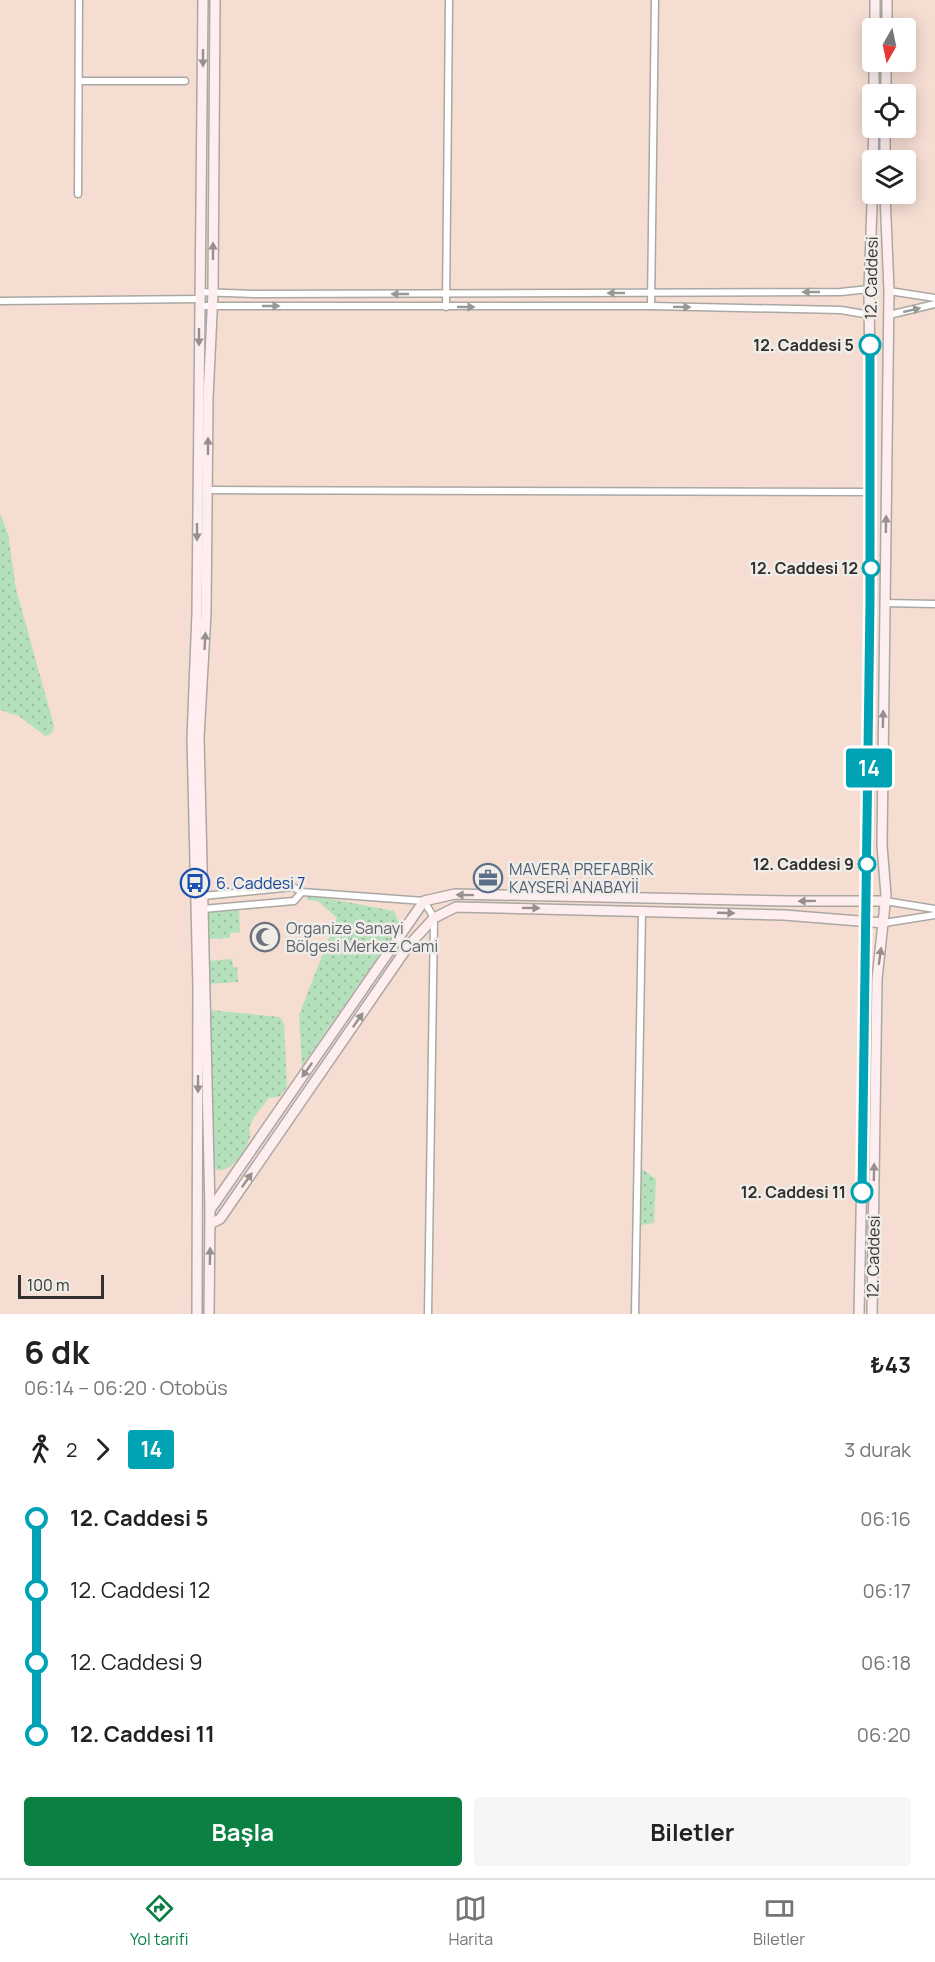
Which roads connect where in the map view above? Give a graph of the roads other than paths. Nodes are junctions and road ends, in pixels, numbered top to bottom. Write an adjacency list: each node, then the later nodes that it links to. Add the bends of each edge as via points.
1 (79, 0): 10 (street)
2 (203, 0): 12 (street, one-way to 12)
3 (215, 0): 13 (street)
4 (449, 0): 21 (street)
5 (655, 0): 20 (street)
6 (875, 0): 8 (street)
7 (887, 0): 9 (street)
8 (875, 18)
9 (887, 18)
10 (79, 81): 11 (street); 14 (street)
11 (185, 81)
12 (202, 121): 13 (street); 23 (street)
13 (214, 121): 19 (street, one-way to 13)
14 (78, 195)
15 (872, 204): 17 (street, 12. Caddesi)
16 (886, 204): 18 (street, 12. Caddesi)
17 (869, 289): 18 (street); 20 (street, one-way to 20); 29 (street, 12. Caddesi)
18 (890, 291): 22 (street); 30 (street, 12. Caddesi)
19 (213, 292): 21 (street, one-way to 19); 23 (street); 26 (street)
20 (651, 293): 21 (street, one-way to 21); 27 (street)
21 (446, 294): 28 (street)
22 (935, 298)
23 (199, 299): 24 (street); 26 (street); 50 (street, one-way to 50, via 192,738 198,987)
24 (0, 301)
25 (935, 304): 30 (street, one-way to 25)
26 (213, 306): 28 (street, one-way to 28); 31 (street, one-way to 26)
27 (651, 306): 28 (street, one-way to 27); 29 (street, one-way to 29, via 841,310)
28 (446, 307)
29 (870, 315): 30 (street); 32 (street, 12. Caddesi)
30 (889, 315): 33 (street, 12. Caddesi, one-way to 30)
31 (208, 490): 32 (street); 36 (street, one-way to 31, via 199,737 207,613)
32 (871, 492): 38 (street, 12. Caddesi)
33 (884, 603): 34 (street); 40 (street, 12. Caddesi, one-way to 33)
34 (935, 604)
35 (302, 892): 36 (street, via 293,887); 39 (street); 41 (street, via 294,901)
36 (203, 896): 41 (street)
37 (642, 899): 38 (street, one-way to 37); 39 (street, one-way to 39, via 455,894); 43 (street)
38 (865, 900): 40 (street); 46 (street, 12. Caddesi)
39 (424, 901): 45 (street); 48 (street, one-way to 48)
40 (885, 901): 42 (street); 47 (street, 12. Caddesi)
41 (203, 909): 48 (street)
42 (935, 909)
43 (642, 911): 45 (street, one-way to 43, via 456,907); 46 (street, one-way to 46, via 784,915); 53 (street)
44 (935, 915): 47 (street)
45 (434, 918): 49 (street, one-way to 45, via 220,1219 409,945); 52 (street)
46 (865, 922): 47 (street); 54 (street, 12. Caddesi)
47 (884, 923): 55 (street, 12. Caddesi, one-way to 47, via 877,979)
48 (210, 1210): 49 (street)
49 (210, 1224): 51 (street, one-way to 49)
50 (197, 1314)
51 (209, 1314)
52 (428, 1314)
53 (635, 1314)
54 (859, 1314)
55 (872, 1314)

